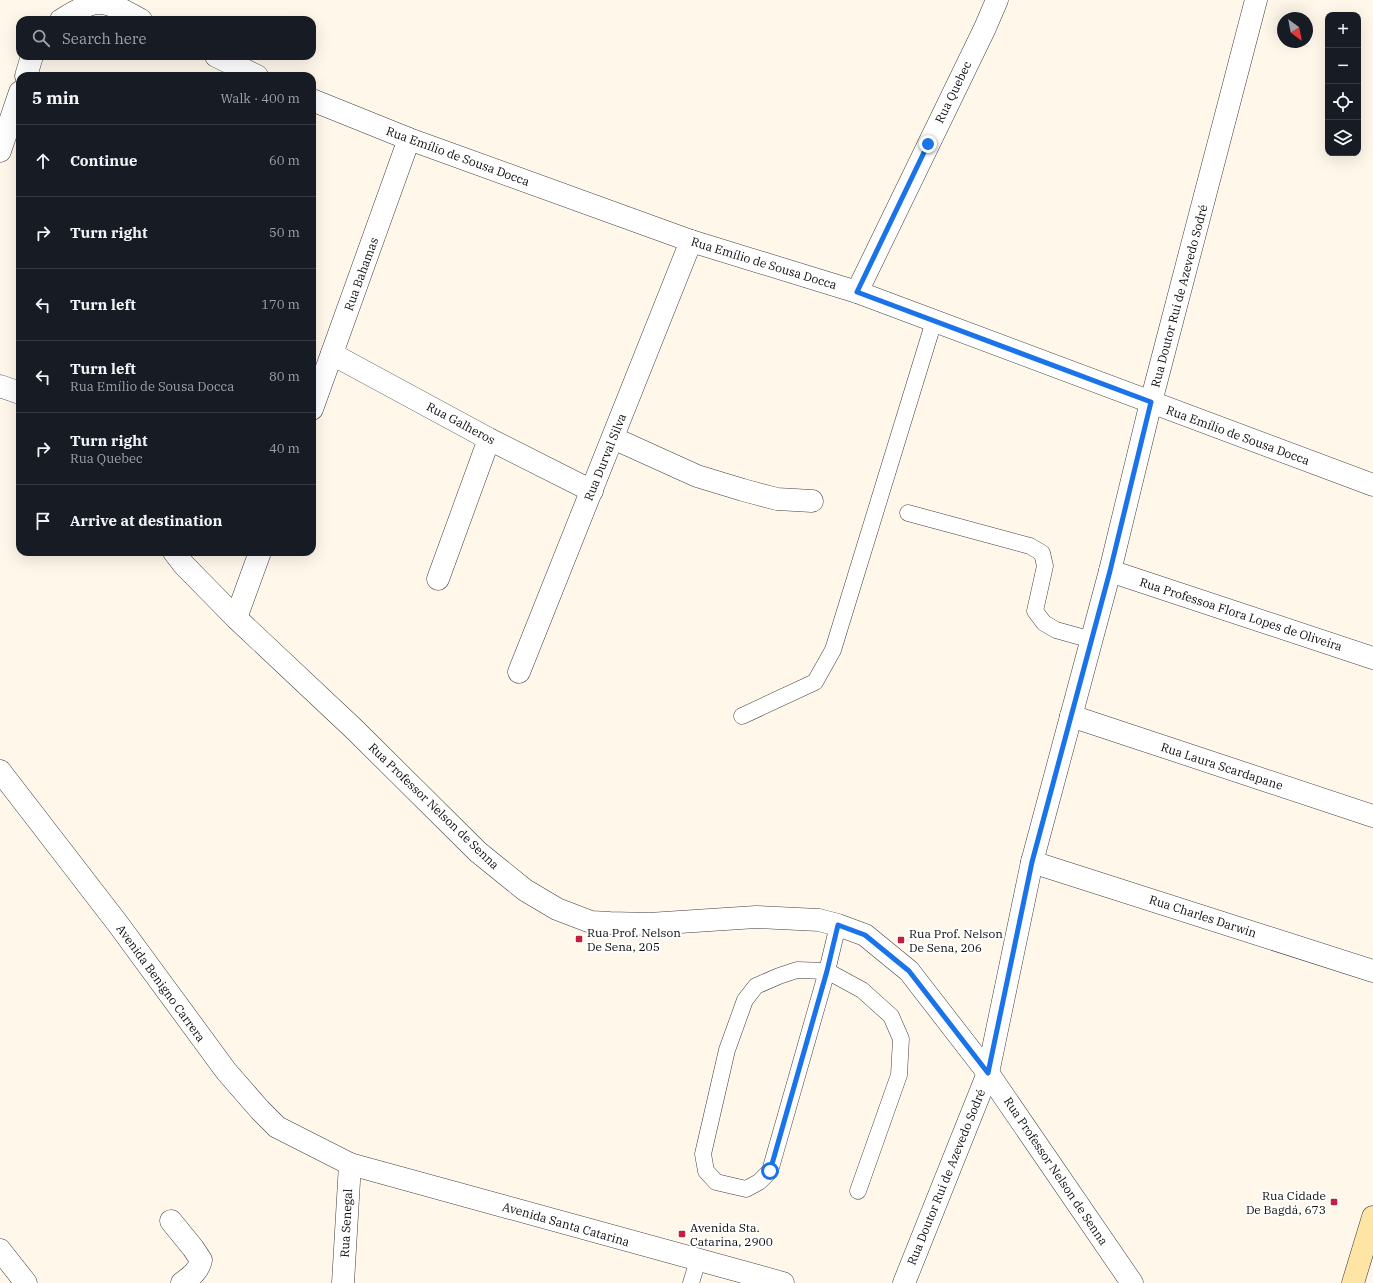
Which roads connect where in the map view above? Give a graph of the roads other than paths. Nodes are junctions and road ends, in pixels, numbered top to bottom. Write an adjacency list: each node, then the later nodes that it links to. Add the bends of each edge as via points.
1 (997, 0): 14 (street, Rua Quebec)
2 (1256, 0): 20 (street, Rua Doutor Rui de Azevedo Sodré)
3 (68, 16): 4 (street, via 97,3 114,6)
4 (133, 16)
5 (31, 60): 7 (street)
6 (224, 60): 8 (street)
7 (27, 72)
8 (249, 72)
9 (316, 102): 11 (street, Rua Emílio de Sousa Docca)
10 (16, 104): 12 (street)
11 (409, 139): 13 (street, Rua Emílio de Sousa Docca); 16 (street, Rua Bahamas)
12 (0, 151)
13 (691, 241): 14 (street, Rua Emílio de Sousa Docca); 21 (street, Rua Durval Silva)
14 (857, 292): 15 (street, Rua Emílio de Sousa Docca)
15 (934, 321): 20 (street, Rua Emílio de Sousa Docca); 35 (lane, via 833,650 815,682)
16 (332, 354): 19 (street, Rua Bahamas); 22 (street, Rua Galheros)
17 (0, 386): 18 (street)
18 (16, 392)
19 (316, 398)
20 (1151, 402): 23 (street, Rua Emílio de Sousa Docca); 29 (street, Rua Doutor Rui de Azevedo Sodré)
21 (613, 438): 24 (street, Rua Durval Silva); 25 (street, via 697,476 778,499)
22 (490, 439): 24 (street, Rua Galheros); 30 (street)
23 (1373, 485)
24 (592, 491): 34 (street, Rua Durval Silva)
25 (812, 501)
26 (908, 513): 32 (lane, via 1030,546 1042,553 1045,566 1035,611 1044,622 1056,630)
27 (177, 556): 31 (street, Rua Professor Nelson de Senna)
28 (259, 556): 31 (street)
29 (1110, 571): 32 (street, Rua Doutor Rui de Azevedo Sodré); 33 (street, Rua Professoa Flora Lopes de Oliveira)
30 (438, 579)
31 (236, 618): 40 (street, Rua Professor Nelson de Senna, via 354,729 478,852 525,890 557,909 591,922 649,924 756,917 819,920)
32 (1092, 640): 36 (street, Rua Doutor Rui de Azevedo Sodré)
33 (1373, 658)
34 (520, 672)
35 (742, 716)
36 (1071, 716): 38 (street, Rua Laura Scardapane); 39 (street, Rua Doutor Rui de Azevedo Sodré)
37 (0, 771): 44 (street, Avenida Benigno Carrera, via 118,924 226,1071 256,1105 277,1127)
38 (1373, 816)
39 (1032, 862): 42 (street, Rua Charles Darwin); 43 (street, Rua Doutor Rui de Azevedo Sodré)
40 (838, 925): 41 (lane); 43 (street, Rua Professor Nelson de Senna, via 865,935 909,971)
41 (827, 971): 41 (lane, via 770,1171 759,1182 746,1189 716,1182 706,1171 703,1154 727,1050 745,1000 756,986 779,976 797,970); 45 (lane, via 862,990 891,1016 901,1039 899,1076)
42 (1373, 971)
43 (988, 1073): 55 (street, Rua Doutor Rui de Azevedo Sodré); 56 (street, Rua Professor Nelson de Senna)
44 (350, 1164): 49 (street, Avenida Santa Catarina); 52 (street, Rua Senegal)
45 (858, 1191)
46 (1373, 1217): 57 (main road)
47 (171, 1220): 51 (street, via 201,1260 194,1274)
48 (0, 1250): 50 (street)
49 (698, 1260): 53 (lane); 54 (street, Avenida Santa Catarina)
50 (26, 1283)
51 (182, 1283)
52 (342, 1283)
53 (691, 1283)
54 (783, 1283)
55 (904, 1283)
56 (1132, 1283)
57 (1353, 1283)

